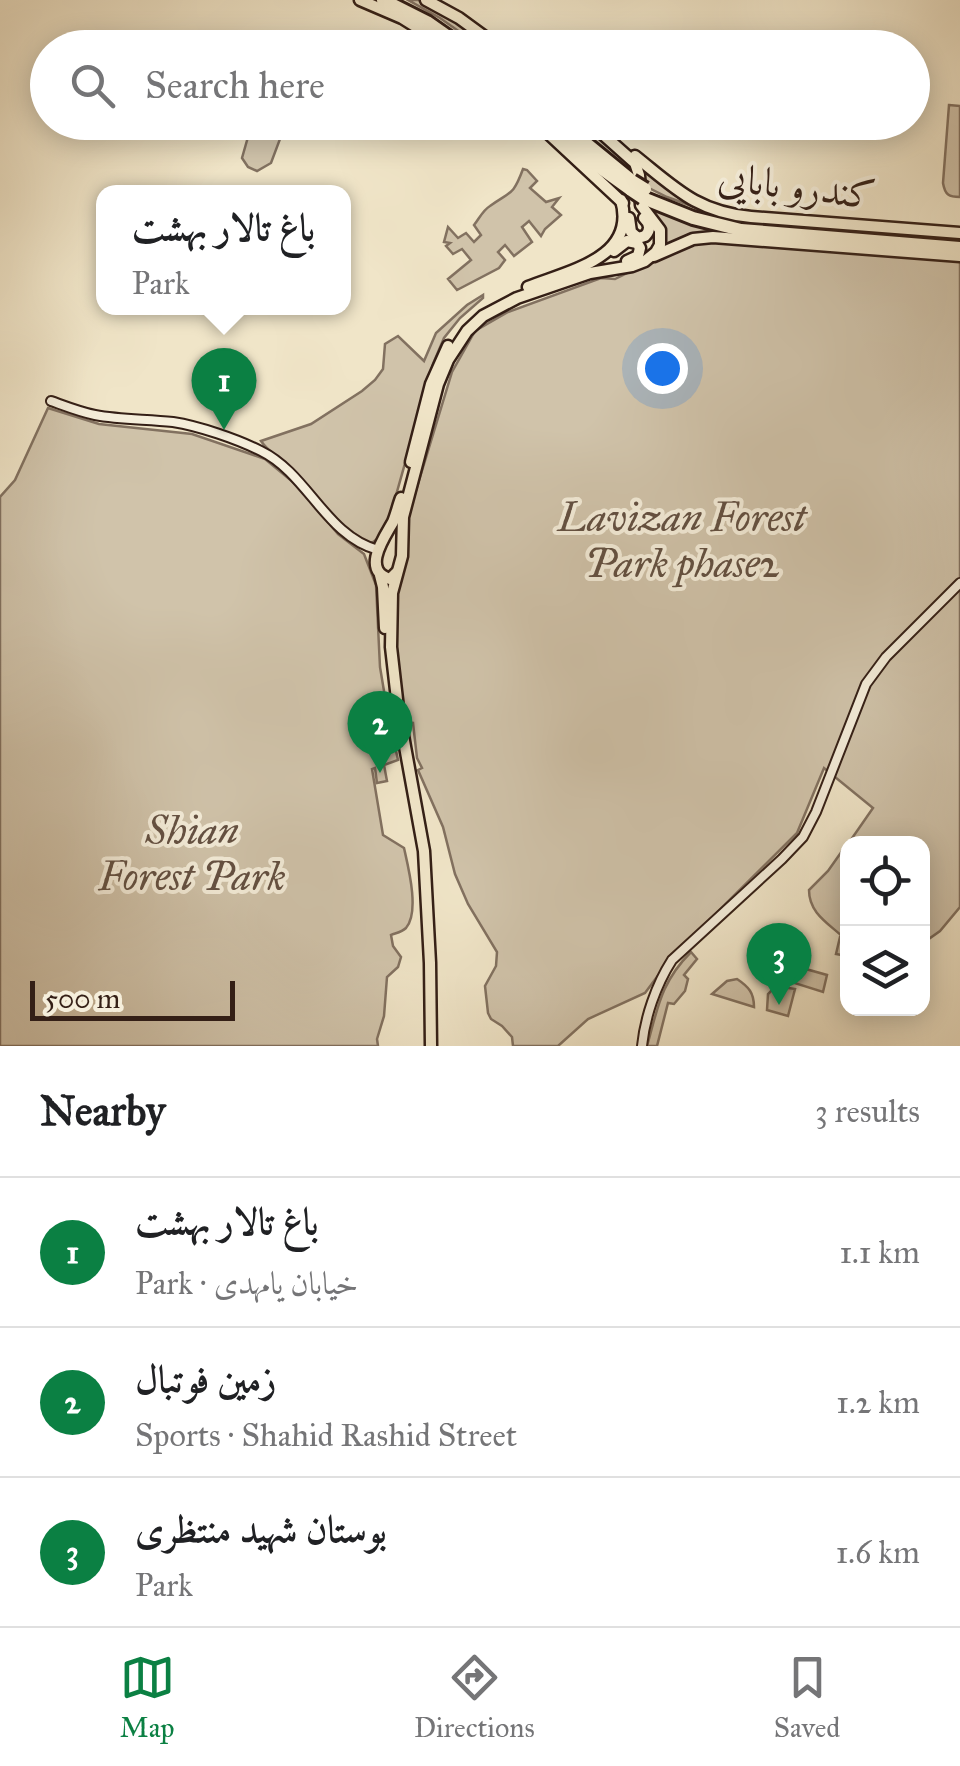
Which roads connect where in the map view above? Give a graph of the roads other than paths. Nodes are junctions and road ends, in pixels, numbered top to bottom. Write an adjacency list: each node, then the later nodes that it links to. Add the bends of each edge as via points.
1 (360, 0): 6 (main road)
2 (368, 0): 6 (main road)
3 (383, 0): 8 (highway)
4 (403, 0): 9 (highway)
5 (426, 0): 10 (main road)
6 (402, 18): 7 (main road)
7 (421, 30)
8 (438, 30)
9 (454, 30)
10 (475, 30)
11 (561, 140): 17 (main road)
12 (568, 140): 17 (highway)
13 (581, 140): 17 (highway)
14 (607, 140): 17 (main road, via 633,166 635,206 649,226 646,236 636,238 628,211)
15 (611, 140): 24 (main road, via 636,165 640,205 660,230 656,252)
16 (613, 140): 18 (main road, کندرو بابایی, via 696,203)
17 (634, 192): 19 (highway); 20 (highway); 25 (main road, via 621,234)
18 (724, 213): 19 (main road); 21 (main road, کندرو بابایی)
19 (766, 225): 21 (highway)
20 (741, 230): 22 (main road); 23 (highway)
21 (960, 237)
22 (806, 244): 23 (main road, کندرو بابایی); 24 (main road, کندرو بابایی, via 702,238)
23 (960, 253)
24 (644, 261): 26 (main road, کندرو بابایی)
25 (592, 262): 26 (main road, via 627,241 640,248 634,259); 28 (main road, via 500,298 454,336 431,384 399,506)
26 (560, 283): 29 (main road, via 494,310 453,350 407,498)
27 (51, 401): 28 (main road, via 95,415 176,423 254,448 277,460 362,545)
28 (381, 542): 30 (main road)
29 (396, 573): 30 (main road, via 390,579); 32 (main road)
30 (380, 574): 32 (main road)
31 (960, 586): 34 (main road, via 870,679 798,842 672,960)
32 (388, 587): 33 (main road, via 387,677 419,851)
33 (428, 1046)
34 (643, 1046)

